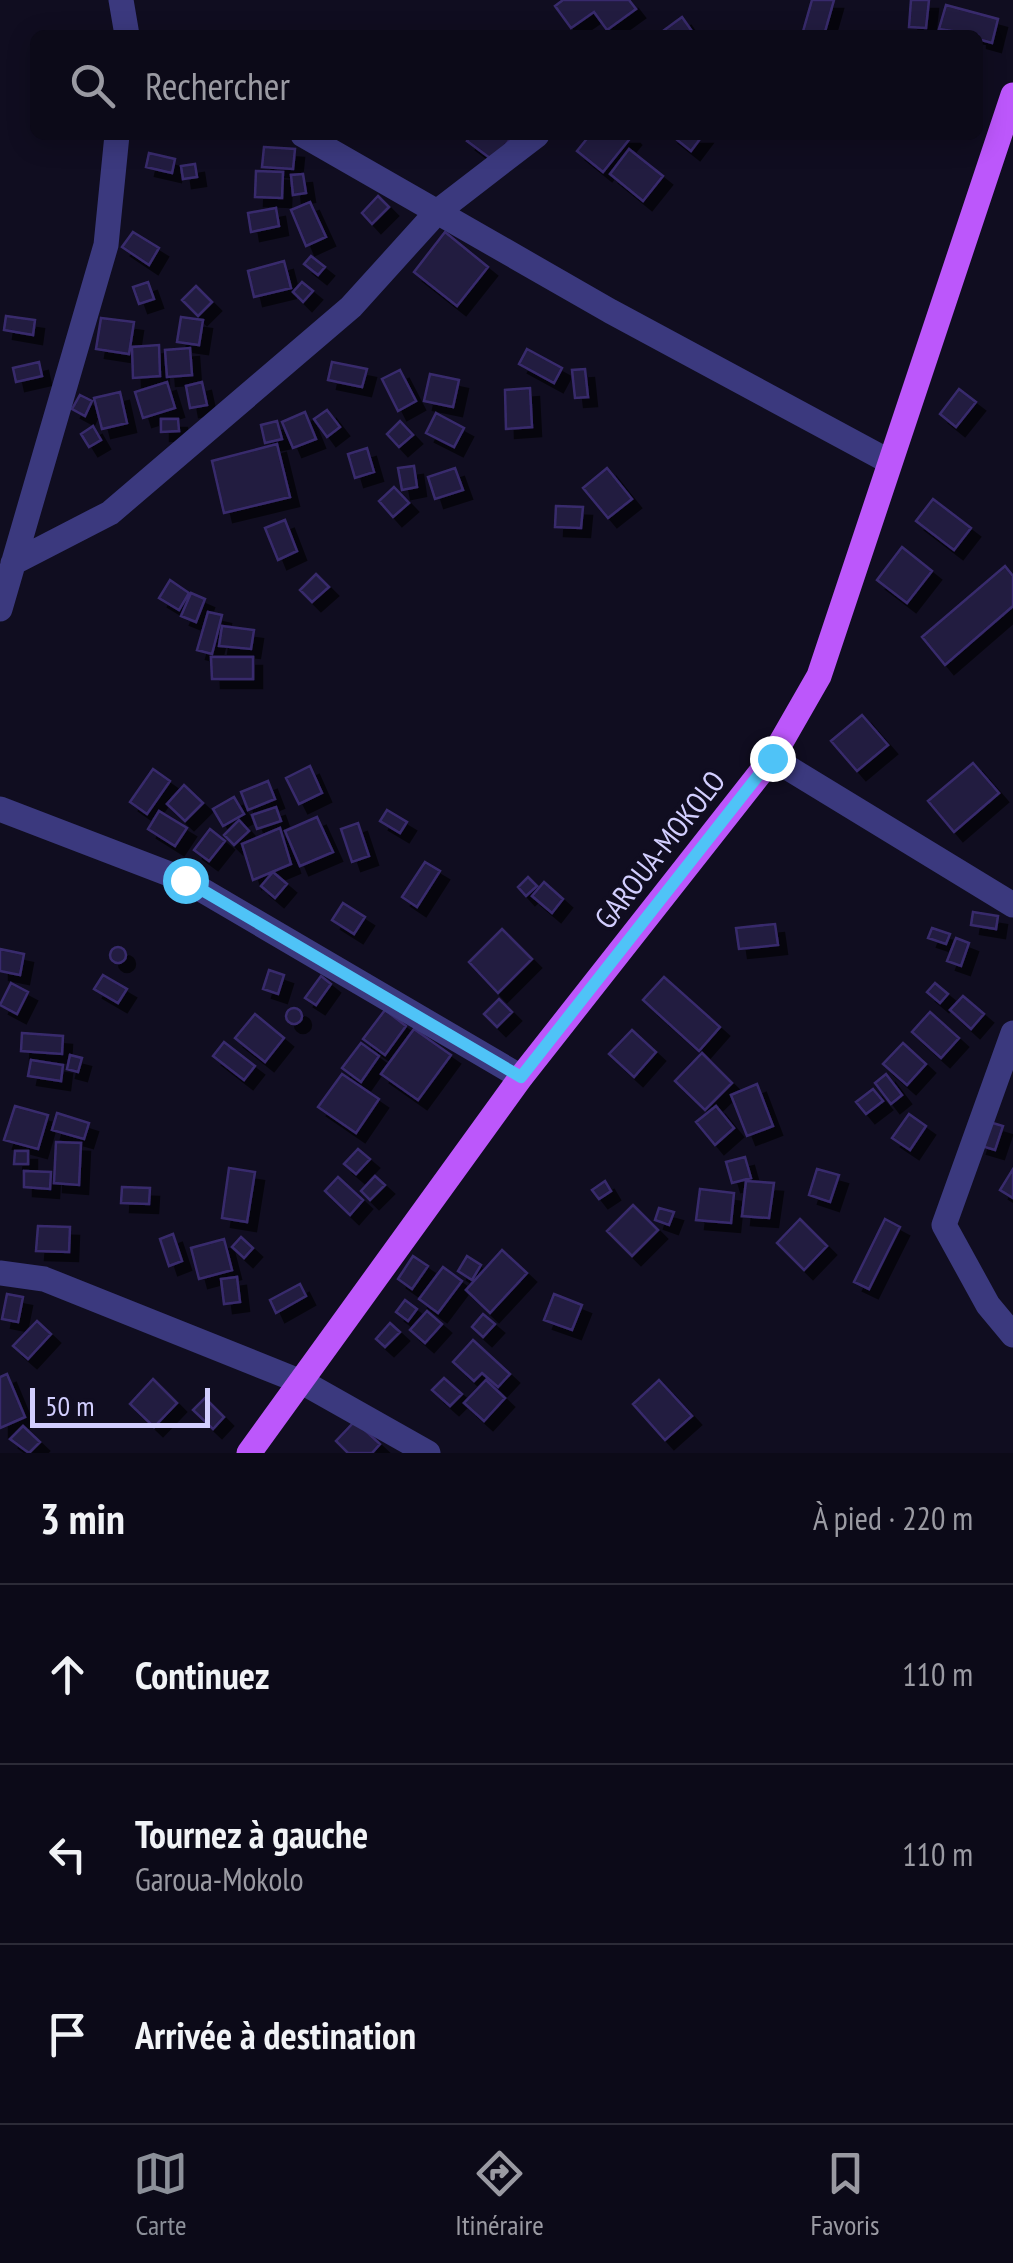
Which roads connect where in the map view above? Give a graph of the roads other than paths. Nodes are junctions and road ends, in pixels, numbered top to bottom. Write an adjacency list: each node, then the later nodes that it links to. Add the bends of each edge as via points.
1 (121, 0): 2 (street)
2 (127, 30)
3 (1013, 95): 8 (main road, GAROUA-MOKOLO)
4 (116, 140): 9 (street, via 106,245)
5 (313, 140): 7 (street)
6 (531, 140): 7 (street)
7 (437, 212): 8 (street); 9 (street, via 351,306 110,513)
8 (890, 462): 11 (main road, GAROUA-MOKOLO, via 819,676)
9 (13, 563): 10 (street)
10 (0, 608)
11 (772, 758): 13 (street); 15 (main road, GAROUA-MOKOLO)
12 (0, 809): 15 (street, via 185,880)
13 (1013, 905)
14 (1013, 1033): 17 (street, via 944,1224 988,1306)
15 (521, 1077): 18 (main road, GAROUA-MOKOLO)
16 (0, 1273): 18 (street, via 44,1279)
17 (1013, 1335)
18 (304, 1383): 19 (main road, GAROUA-MOKOLO); 20 (street)
19 (249, 1453)
20 (428, 1453)

